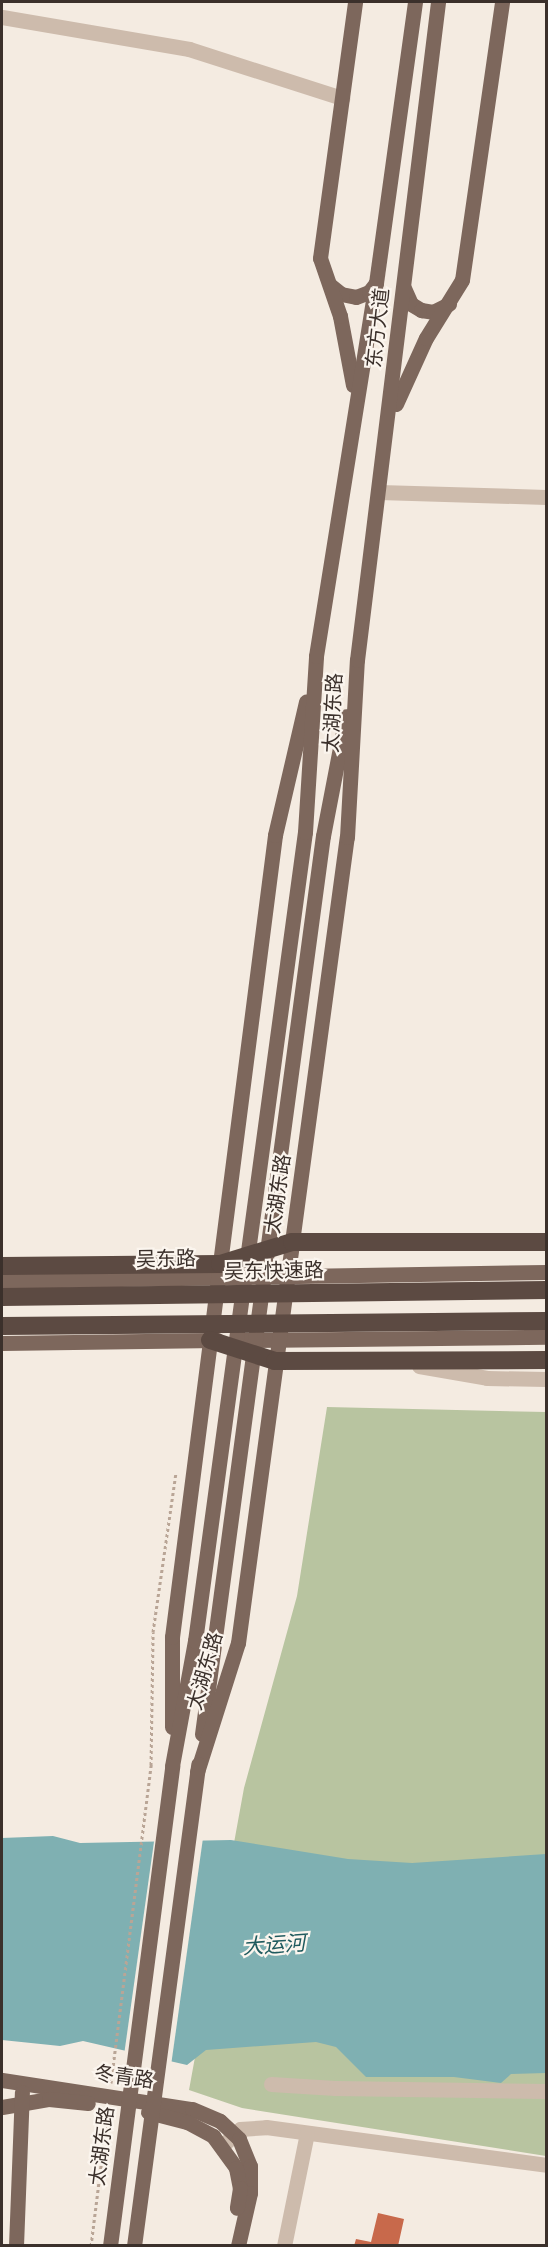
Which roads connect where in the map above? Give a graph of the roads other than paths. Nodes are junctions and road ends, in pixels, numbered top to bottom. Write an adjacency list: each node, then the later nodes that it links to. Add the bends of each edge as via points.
1 (355, 2): 6 (main road)
2 (415, 2): 8 (main road, 东方大道)
3 (438, 2): 9 (main road, 东方大道)
4 (502, 2): 10 (main road, via 465,272)
5 (2, 17): 6 (street, via 189,49)
6 (342, 98): 7 (main road, via 320,258)
7 (327, 280): 8 (main road, via 341,294 356,297 369,292); 11 (main road, via 350,357)
8 (376, 283): 11 (main road, 东方大道)
9 (404, 287): 10 (main road, via 411,304 421,310 433,312); 12 (main road, 东方大道)
10 (448, 304): 12 (main road, via 414,362)
11 (353, 418): 15 (main road, 东方大道)
12 (389, 426): 13 (main road, 东方大道)
13 (379, 492): 14 (street); 16 (main road, 东方大道)
14 (546, 497)
15 (316, 657): 20 (main road, 太湖东路, via 275,835); 36 (main road, 太湖东路, via 304,832 195,1641)
16 (357, 660): 17 (main road, 太湖东路, via 347,837); 37 (main road, 太湖东路, via 323,836)
17 (292, 1242): 18 (highway); 20 (highway); 22 (main road, 太湖东路)
18 (545, 1242)
19 (2, 1266): 20 (highway)
20 (219, 1272): 22 (main road, 吴东路); 23 (main road, 吴东路); 29 (main road, 太湖东路)
21 (546, 1272): 22 (main road, 吴东路)
22 (287, 1278): 30 (main road, 太湖东路)
23 (2, 1281)
24 (546, 1290): 25 (highway, 吴东快速路)
25 (2, 1296)
26 (546, 1320): 27 (highway)
27 (2, 1326)
28 (546, 1337): 30 (main road)
29 (210, 1340): 30 (main road); 31 (main road); 34 (highway); 36 (main road, 太湖东路, via 172,1637)
30 (278, 1340): 34 (main road, 太湖东路)
31 (2, 1343)
32 (390, 1360): 33 (highway); 34 (highway); 35 (street, via 487,1378)
33 (537, 1360)
34 (275, 1362): 37 (main road, 太湖东路, via 238,1643)
35 (546, 1379)
36 (172, 1766): 50 (main road, 太湖东路)
37 (197, 1772): 51 (main road, 太湖东路)
38 (2, 2080): 39 (main road, 冬青路)
39 (27, 2084): 42 (main road); 44 (main road, 冬青路, via 192,2109 215,2118)
40 (272, 2084): 41 (street)
41 (546, 2091)
42 (26, 2102): 43 (main road); 46 (main road, via 68,2101 167,2115 205,2130); 48 (main road); 49 (main road)
43 (2, 2107)
44 (234, 2133): 45 (street, via 257,2127); 46 (street); 53 (main road, via 248,2157 252,2176)
45 (307, 2133): 47 (street); 54 (street)
46 (222, 2146): 52 (main road, via 236,2168 240,2188)
47 (546, 2165)
48 (16, 2246)
49 (25, 2246)
50 (110, 2246)
51 (134, 2246)
52 (228, 2246)
53 (238, 2246)
54 (284, 2246)

